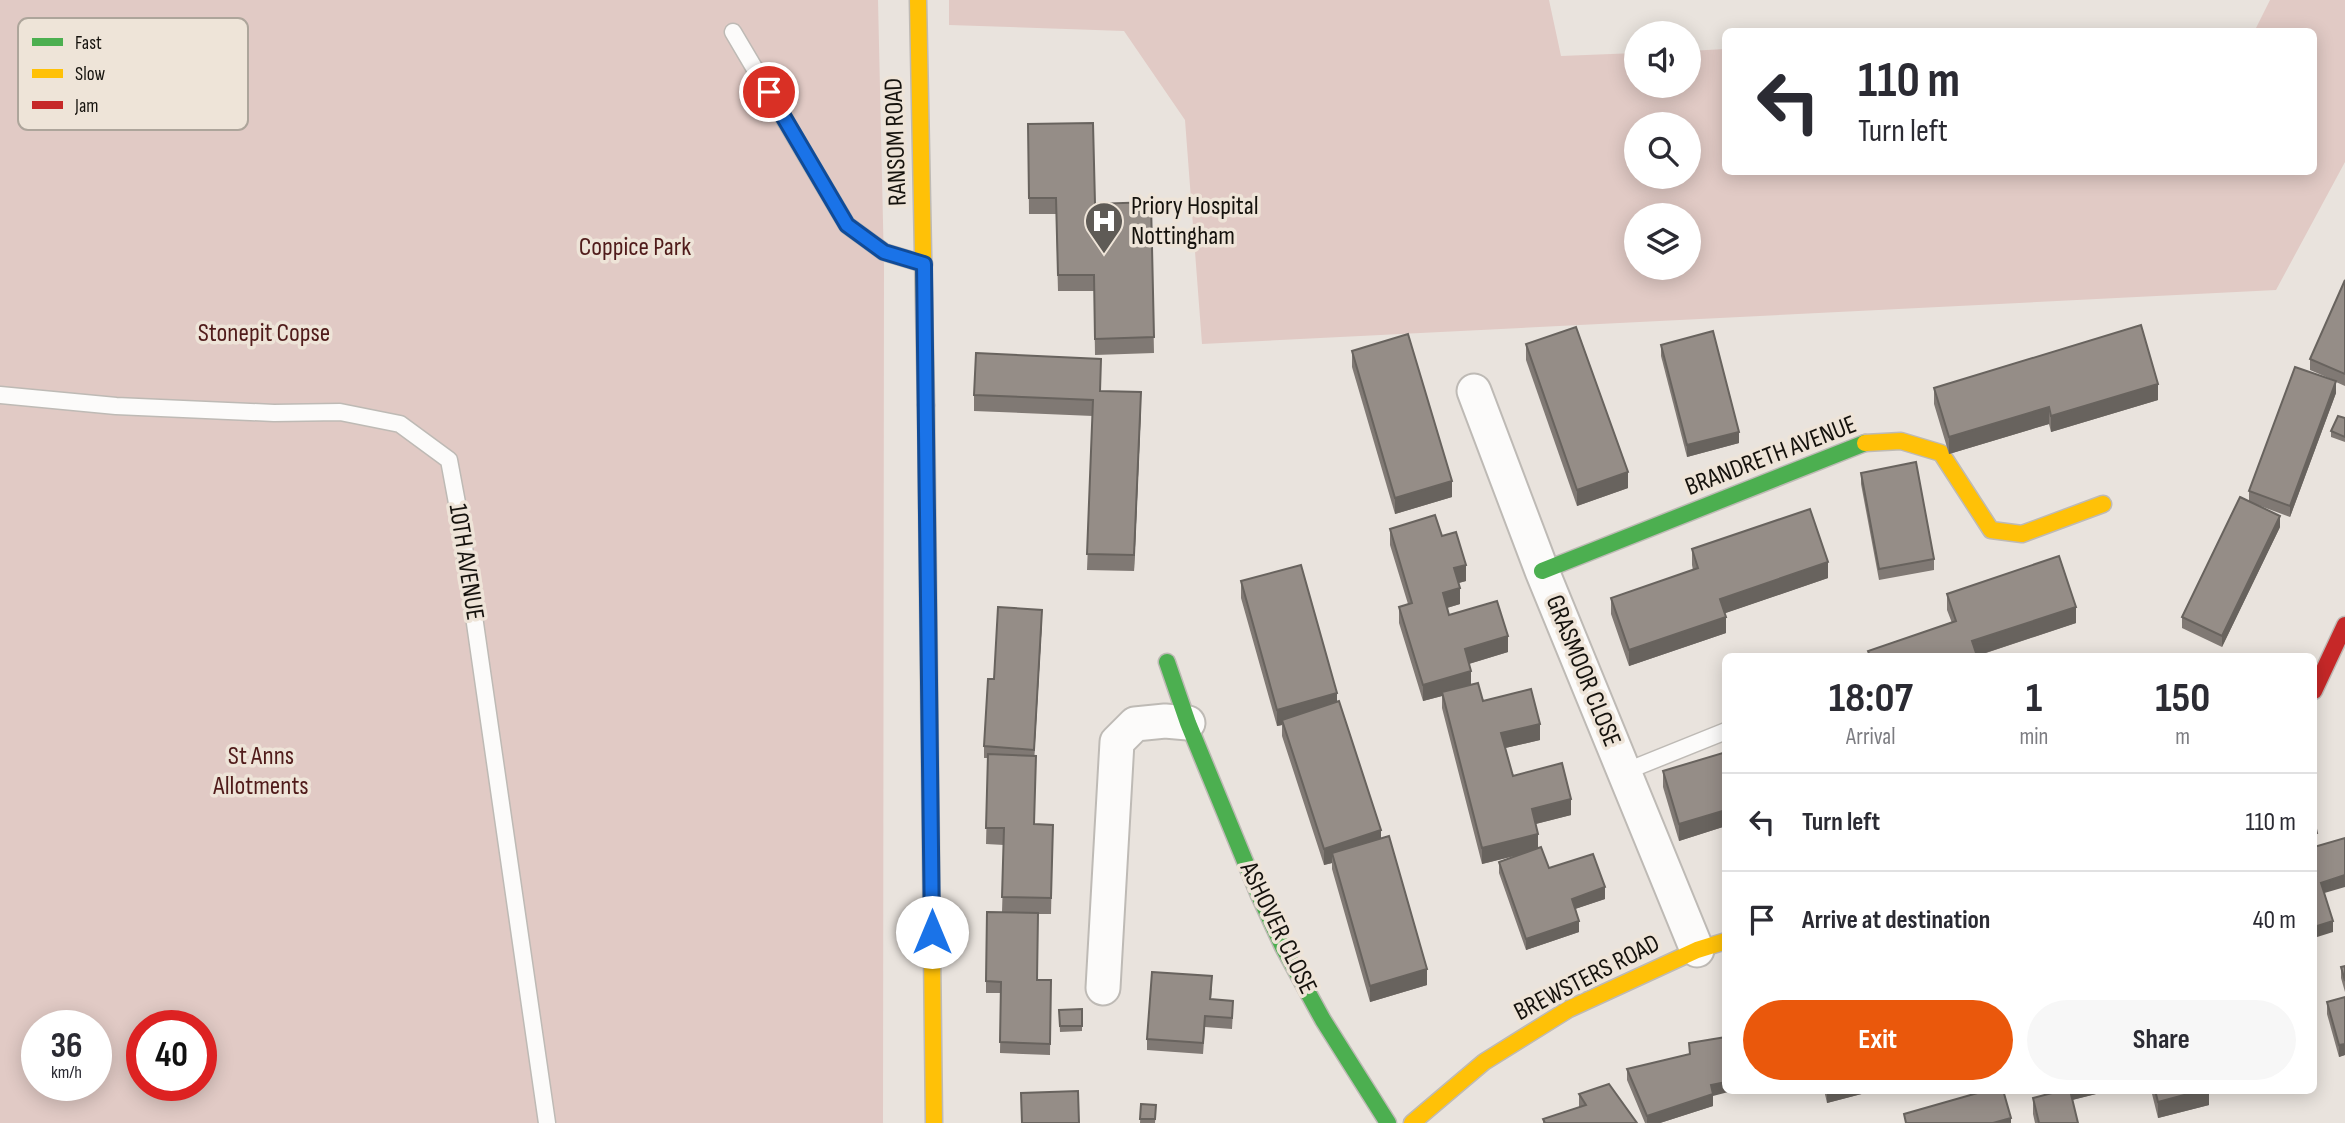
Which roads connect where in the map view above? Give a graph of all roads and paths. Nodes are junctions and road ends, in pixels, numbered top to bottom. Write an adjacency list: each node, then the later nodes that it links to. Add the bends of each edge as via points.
1 (918, 0): 3 (street, RANSOM ROAD)
2 (733, 32): 3 (lane, via 847,225 884,252)
3 (924, 264): 17 (street, RANSOM ROAD)
4 (1474, 391): 7 (street, GRASMOOR CLOSE)
5 (0, 395): 16 (lane, 10TH AVENUE, via 170,408 340,412 400,424 449,460)
6 (2104, 504): 7 (street, BRANDRETH AVENUE, via 2022,534 1991,530 1941,453 1901,441 1863,443)
7 (1542, 570): 13 (street, GRASMOOR CLOSE)
8 (2345, 625): 10 (street)
9 (1167, 662): 11 (street, ASHOVER CLOSE)
10 (2317, 685)
11 (1188, 723): 15 (street, via 1135,724 1117,742); 18 (street, ASHOVER CLOSE, via 1283,947)
12 (1722, 733): 13 (lane)
13 (1624, 772): 14 (street, GRASMOOR CLOSE)
14 (1711, 945): 19 (street, BREWSTERS ROAD, via 1569,1009 1484,1062)
15 (1103, 988)
16 (547, 1123)
17 (934, 1123)
18 (1388, 1123)
19 (1412, 1123)

